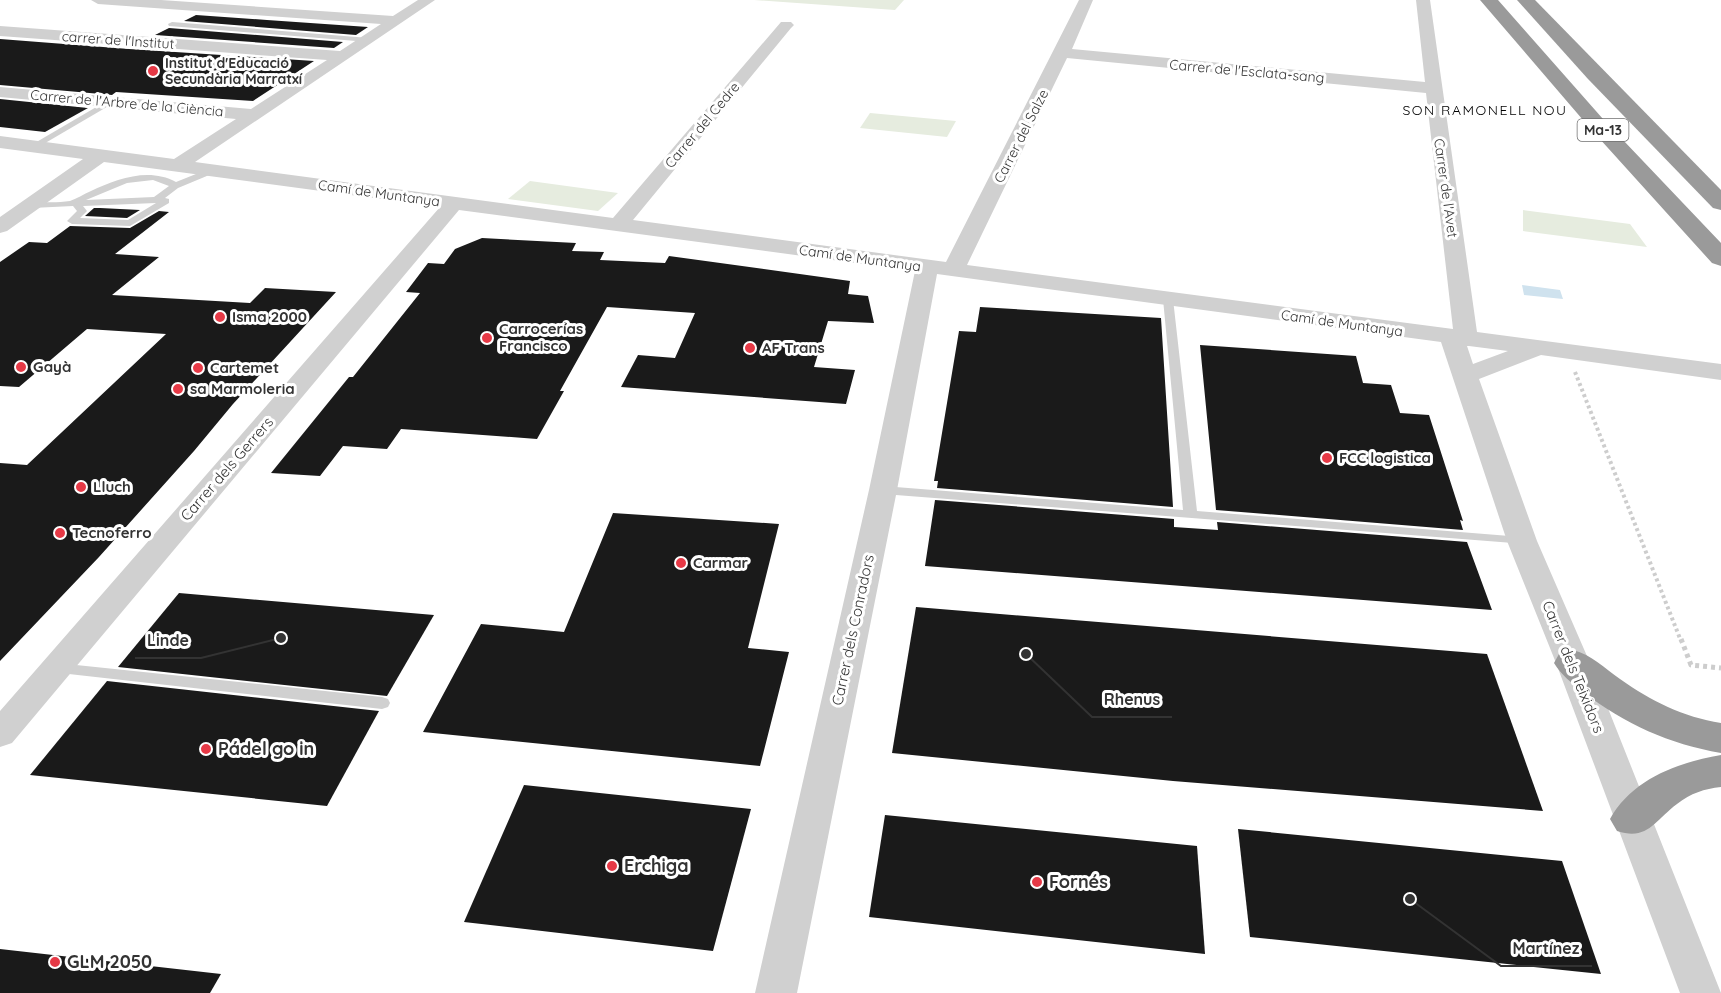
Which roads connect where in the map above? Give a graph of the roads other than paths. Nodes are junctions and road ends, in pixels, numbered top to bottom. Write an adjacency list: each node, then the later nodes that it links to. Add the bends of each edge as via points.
1 (98, 0): 7 (street)
2 (428, 0): 8 (street)
3 (1086, 0): 14 (street, Carrer del Salze)
4 (1422, 0): 16 (street, Carrer de l'Avet)
5 (1489, 0): 31 (highway, Ma-13)
6 (1526, 0): 27 (highway, Ma-13)
7 (198, 3): 8 (street); 12 (street)
8 (397, 21): 13 (street)
9 (172, 24): 13 (lane)
10 (786, 25): 29 (street, Carrer del Cedre)
11 (0, 31): 12 (street, carrer de l'Institut)
12 (126, 40): 15 (street, carrer de l'Institut)
13 (369, 40): 15 (street)
14 (1062, 53): 16 (street, Carrer de l'Esclata-sang); 32 (street, Carrer del Salze)
15 (344, 56): 19 (street)
16 (1432, 88): 34 (street, Carrer de l'Avet)
17 (0, 92): 18 (street, Carrer de l'Arbre de la Ciència)
18 (112, 101): 19 (street, Carrer de l'Arbre de la Ciència); 21 (lane)
19 (255, 115): 23 (street)
20 (0, 142): 21 (street, Camí de Muntanya)
21 (32, 147): 22 (street, Camí de Muntanya)
22 (100, 156): 23 (street, Camí de Muntanya); 28 (street)
23 (176, 176): 24 (lane); 25 (lane, via 169,181 134,179 104,186); 26 (street, Camí de Muntanya, via 211,171)
24 (156, 200): 25 (lane); 25 (lane, via 166,201 130,223 72,221 82,211)
25 (75, 202): 28 (lane)
26 (454, 203): 29 (street, Camí de Muntanya); 42 (street, Carrer dels Gerrers)
27 (1721, 203)
28 (32, 205): 30 (street)
29 (618, 225): 32 (street, Camí de Muntanya)
30 (0, 227)
31 (1721, 258)
32 (940, 269): 33 (street, Camí de Muntanya); 38 (street, Carrer dels Conradors)
33 (1168, 299): 34 (street, Camí de Muntanya); 39 (lane)
34 (1459, 338): 35 (street, Camí de Muntanya); 37 (street, Carrer dels Teixidors)
35 (1536, 348): 36 (street, Camí de Muntanya); 37 (street)
36 (1721, 372)
37 (1465, 376): 40 (street, Carrer dels Teixidors)
38 (883, 489): 39 (lane); 48 (street, Carrer dels Conradors)
39 (1190, 514): 40 (lane)
40 (1522, 541): 41 (street, Carrer dels Teixidors)
41 (1573, 663): 45 (highway, via 1632,707 1668,726); 47 (street, Carrer dels Teixidors)
42 (57, 668): 43 (lane); 44 (street, Carrer dels Gerrers)
43 (382, 703)
44 (0, 734)
45 (1721, 738)
46 (1721, 771): 47 (highway, via 1694,774 1660,792)
47 (1632, 819): 49 (street, Carrer dels Teixidors)
48 (776, 993)
49 (1701, 993)

